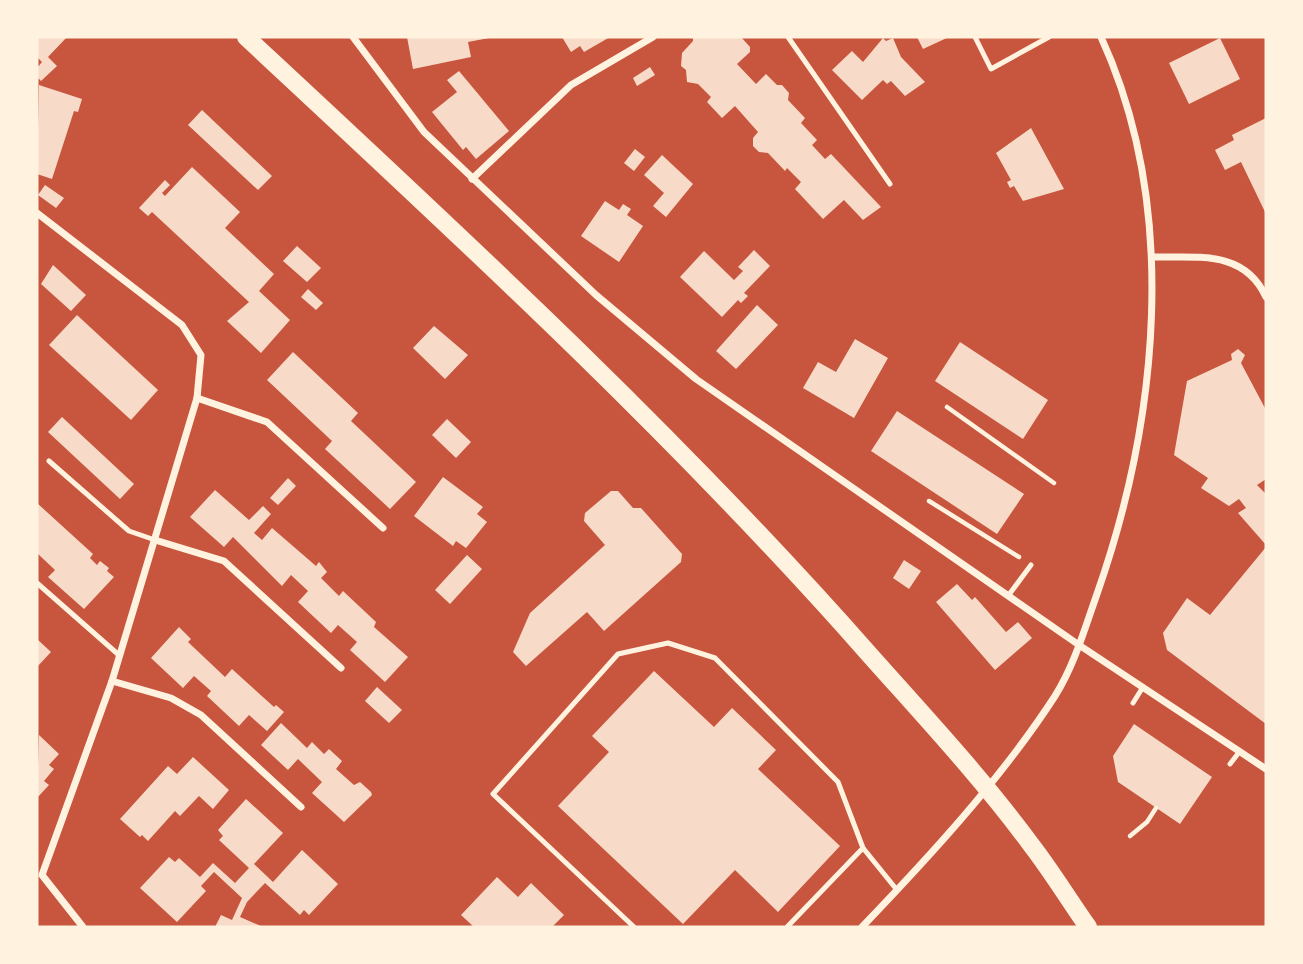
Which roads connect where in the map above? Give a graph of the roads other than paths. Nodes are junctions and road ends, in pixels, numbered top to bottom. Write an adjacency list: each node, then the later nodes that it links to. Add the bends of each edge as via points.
1 (246, 37): 29 (main road, via 708,477)
2 (353, 37): 8 (street, via 424,132)
3 (653, 37): 8 (street, via 571,85)
4 (788, 37): 9 (lane)
5 (975, 37): 6 (lane, via 991,69)
6 (1049, 37)
7 (1101, 37): 11 (street, via 1115,67 1141,163)
8 (472, 179): 19 (street, via 596,295 696,379)
9 (890, 184)
10 (37, 213): 13 (street, via 183,326 201,355)
11 (1152, 257): 12 (street, via 1218,259 1247,268); 20 (street, via 1140,432 1111,553)
12 (1266, 296)
13 (197, 398): 15 (street, via 267,422); 16 (street)
14 (49, 461): 16 (lane, via 128,531)
15 (383, 528)
16 (155, 540): 21 (street); 22 (street, via 224,561)
17 (1031, 565): 19 (lane)
18 (37, 583): 21 (lane)
19 (1008, 596): 20 (street)
20 (1079, 645): 24 (street); 29 (street, via 1056,695)
21 (120, 656): 23 (street)
22 (341, 668)
23 (112, 681): 30 (street, via 172,698 201,715); 32 (street)
24 (1143, 687): 25 (lane); 26 (street)
25 (1133, 704)
26 (1240, 751): 27 (lane); 28 (street)
27 (1230, 764)
28 (1266, 769)
29 (985, 787): 33 (street); 38 (main road)
30 (301, 807)
31 (863, 848): 33 (lane); 35 (lane, via 838,782 715,658 668,643 618,654 493,794); 36 (lane)
32 (40, 874): 34 (street)
33 (897, 890): 37 (street)
34 (83, 927)
35 (634, 927)
36 (787, 927)
37 (862, 927)
38 (1088, 927)

